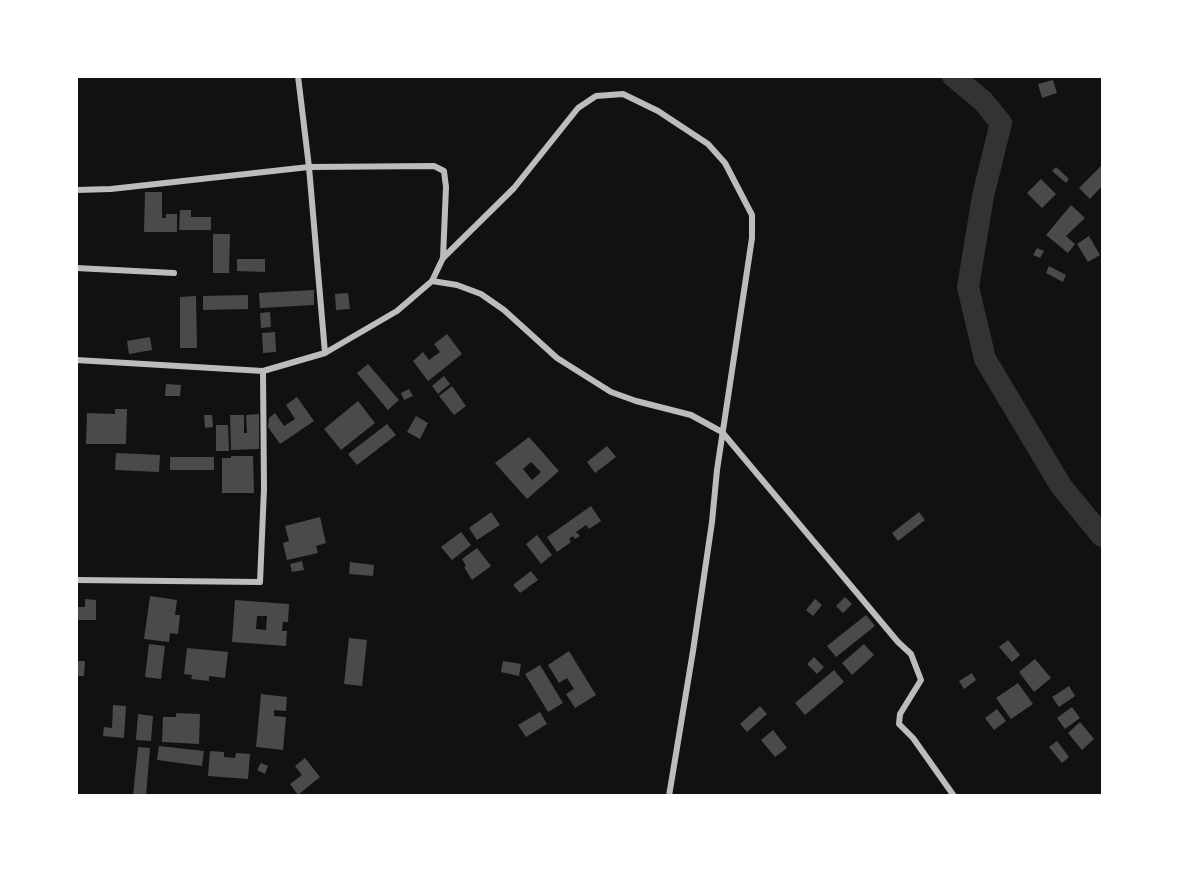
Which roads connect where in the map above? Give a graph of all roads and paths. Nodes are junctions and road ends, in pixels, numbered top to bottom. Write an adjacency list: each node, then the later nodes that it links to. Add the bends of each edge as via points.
1 (298, 76): 2 (street)
2 (309, 167): 3 (street); 4 (street, via 434,166 444,171); 8 (street)
3 (76, 190)
4 (443, 258): 7 (street); 11 (street, via 514,188 578,108 596,96 623,94 685,128 708,144 725,163 752,215 752,238)
5 (76, 268): 6 (street)
6 (174, 273)
7 (432, 281): 8 (street, via 397,311); 11 (street, via 482,294 556,358 611,392 691,415)
8 (325, 353): 10 (street)
9 (76, 360): 10 (street)
10 (263, 371): 12 (street, via 260,582)
11 (722, 432): 13 (street, via 712,522); 14 (street, via 911,654 921,680 900,714 899,724)
12 (76, 580)
13 (669, 795)
14 (954, 795)

